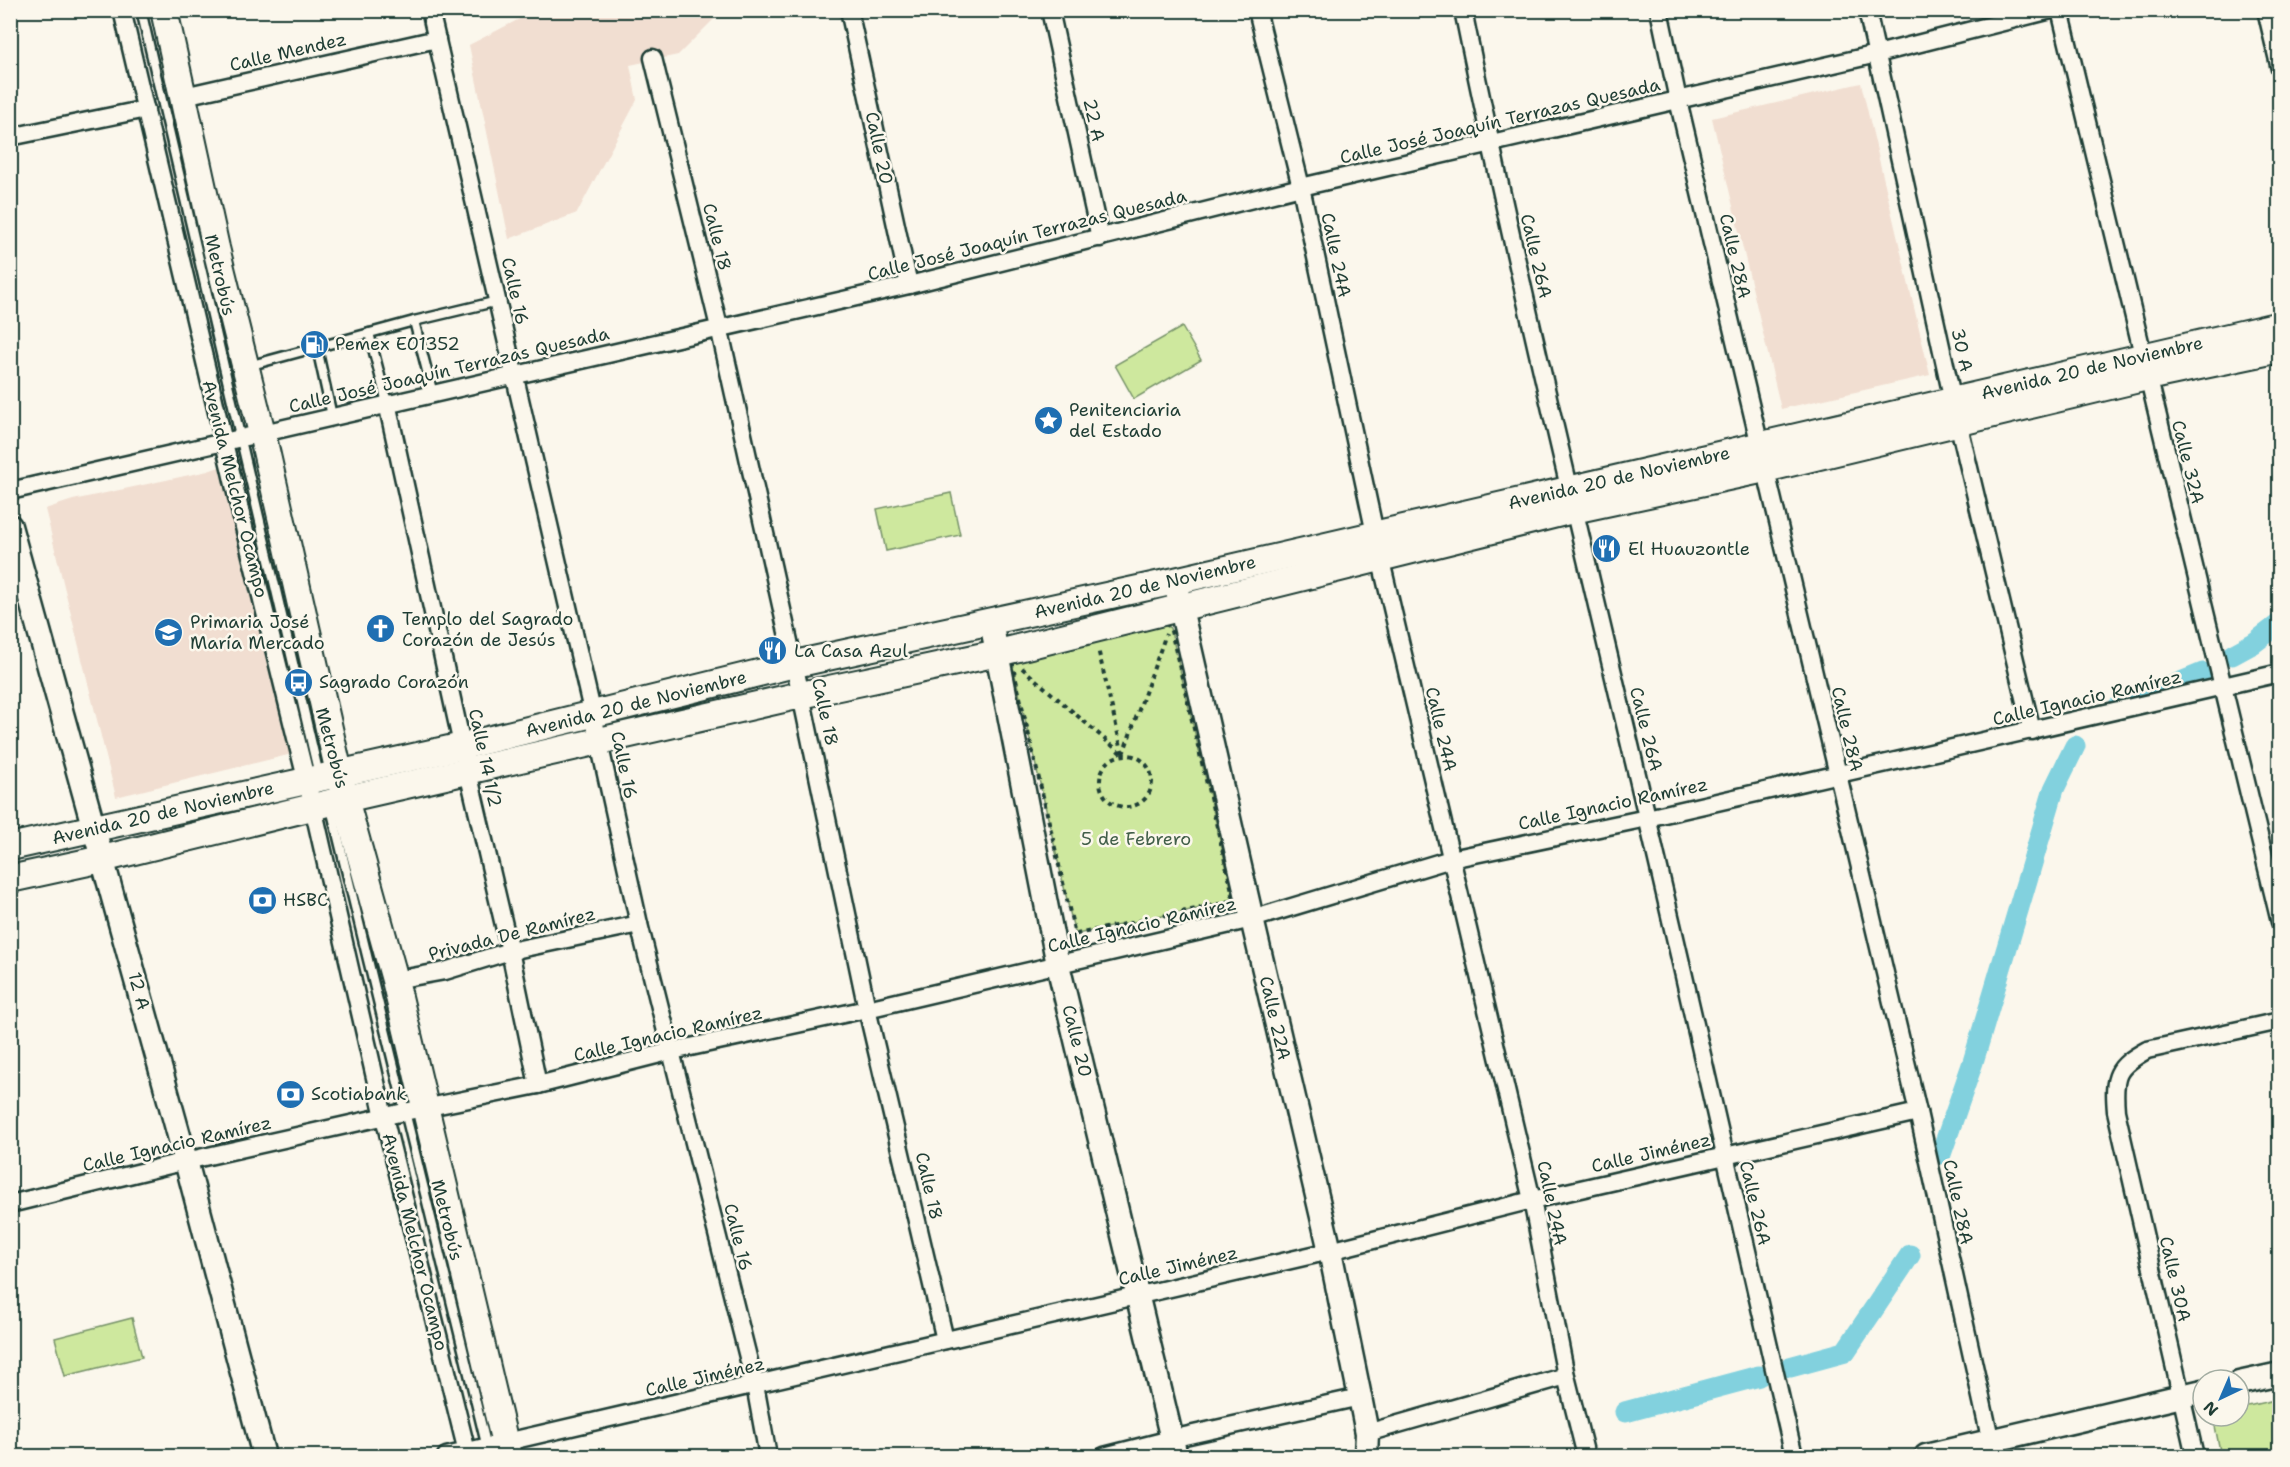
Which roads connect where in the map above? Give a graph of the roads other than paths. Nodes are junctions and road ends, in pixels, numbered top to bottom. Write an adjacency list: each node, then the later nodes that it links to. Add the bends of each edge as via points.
1 (122, 10): 20 (street, Avenida Melchor Ocampo)
2 (141, 10): 40 (lane, Metrobús)
3 (164, 10): 18 (main road, Avenida Melchor Ocampo)
4 (430, 10): 14 (street, Calle 16)
5 (849, 10): 25 (street, Calle 20)
6 (1050, 10): 24 (street, 22 A)
7 (1257, 10): 23 (street, Calle 24A)
8 (1463, 10): 22 (street, Calle 26A)
9 (1659, 10): 19 (street, Calle 28A)
10 (1867, 10): 15 (street, 30 A)
11 (2051, 10): 15 (street, Calle José Joaquín Terrazas Quesada)
12 (2060, 10): 34 (street, Calle 32A)
13 (2266, 10): 17 (street)
14 (437, 39): 18 (street, Calle Mendez); 26 (street, Calle 16)
15 (1877, 54): 19 (street, Calle José Joaquín Terrazas Quesada); 38 (street, 30 A)
16 (653, 58): 29 (street, Calle 18)
17 (2280, 69)
18 (184, 96): 33 (main road, Avenida Melchor Ocampo)
19 (1678, 100): 22 (street, Calle José Joaquín Terrazas Quesada); 42 (street, Calle 28A)
20 (146, 108): 21 (street); 41 (street, Avenida Melchor Ocampo)
21 (10, 137)
22 (1490, 145): 23 (street, Calle José Joaquín Terrazas Quesada); 44 (street, Calle 26A)
23 (1301, 187): 24 (street, Calle José Joaquín Terrazas Quesada); 46 (street, Calle 24A)
24 (1100, 238): 25 (street, Calle José Joaquín Terrazas Quesada)
25 (909, 285): 29 (street, Calle José Joaquín Terrazas Quesada)
26 (498, 301): 27 (lane); 35 (street, Calle 16)
27 (414, 321): 30 (lane); 36 (lane)
28 (2280, 325): 34 (main road, Avenida 20 de Noviembre)
29 (719, 327): 35 (street, Calle José Joaquín Terrazas Quesada); 51 (street, Calle 18)
30 (369, 333): 31 (lane); 37 (lane)
31 (317, 348): 33 (lane); 39 (lane)
32 (2280, 349): 34 (main road, Avenida 20 de Noviembre)
33 (245, 366): 40 (main road, Avenida Melchor Ocampo)
34 (2144, 367): 38 (main road, Avenida 20 de Noviembre); 53 (street, Calle 32A)
35 (514, 376): 36 (street, Calle José Joaquín Terrazas Quesada); 55 (street, Calle 16)
36 (433, 394): 37 (street, Calle José Joaquín Terrazas Quesada)
37 (387, 403): 39 (street, Calle José Joaquín Terrazas Quesada); 58 (street, Calle 14 1/2)
38 (1956, 412): 42 (main road, Avenida 20 de Noviembre); 56 (street, 30 A)
39 (332, 416): 40 (street, Calle José Joaquín Terrazas Quesada)
40 (252, 435): 41 (street, Calle José Joaquín Terrazas Quesada); 61 (main road, Avenida Melchor Ocampo)
41 (224, 443): 43 (street, Calle José Joaquín Terrazas Quesada); 61 (street, Avenida Melchor Ocampo)
42 (1762, 458): 44 (main road, Avenida 20 de Noviembre); 60 (street, Calle 28A)
43 (10, 490)
44 (1571, 500): 46 (main road, Avenida 20 de Noviembre); 62 (street, Calle 26A)
45 (10, 526): 63 (main road, 12 A)
46 (1378, 545): 47 (main road, Avenida 20 de Noviembre); 48 (main road, Avenida 20 de Noviembre); 66 (street, Calle 24A)
47 (1175, 580): 48 (main road, Calle 22A); 49 (main road, Avenida 20 de Noviembre)
48 (1175, 616): 50 (main road, Avenida 20 de Noviembre); 68 (main road, Calle 22A)
49 (992, 622): 50 (main road, Calle 20); 51 (main road, Avenida 20 de Noviembre)
50 (1006, 657): 54 (main road, Avenida 20 de Noviembre); 72 (main road, Calle 20)
51 (795, 664): 54 (street, Calle 18); 55 (main road, Avenida 20 de Noviembre)
52 (2280, 673): 53 (street, Calle Ignacio Ramírez)
53 (2223, 686): 56 (street, Calle Ignacio Ramírez); 69 (street, Calle 32A)
54 (801, 695): 57 (main road, Avenida 20 de Noviembre); 74 (street, Calle 18)
55 (593, 715): 57 (street, Calle 16); 58 (main road, Avenida 20 de Noviembre)
56 (2032, 731): 60 (street, Calle Ignacio Ramírez)
57 (599, 742): 59 (main road, Avenida 20 de Noviembre); 70 (street, Calle 16)
58 (463, 746): 59 (street, Calle 14 1/2); 61 (main road, Avenida 20 de Noviembre)
59 (468, 772): 61 (main road, Avenida 20 de Noviembre); 71 (street, Calle 14 1/2)
60 (1838, 774): 62 (street, Calle Ignacio Ramírez); 79 (street, Calle 28A)
61 (325, 791): 63 (main road, Avenida 20 de Noviembre); 65 (main road, Avenida 20 de Noviembre); 73 (main road, Avenida Melchor Ocampo); 78 (lane, Metrobús); 80 (street, Avenida Melchor Ocampo)
62 (1647, 818): 66 (street, Calle Ignacio Ramírez); 81 (street, Calle 26A)
63 (95, 828): 64 (main road, Avenida 20 de Noviembre); 65 (main road, 12 A)
64 (10, 847)
65 (102, 859): 67 (main road, Avenida 20 de Noviembre); 82 (main road, 12 A)
66 (1451, 859): 68 (street, Calle Ignacio Ramírez); 83 (street, Calle 24A)
67 (10, 879)
68 (1252, 919): 72 (street, Calle Ignacio Ramírez); 85 (main road, Calle 22A)
69 (2280, 922)
70 (639, 924): 71 (street, Privada De Ramírez); 76 (street, Calle 16)
71 (510, 951): 73 (street, Privada De Ramírez, via 445,971); 77 (street, Calle 14 1/2)
72 (1058, 965): 74 (street, Calle Ignacio Ramírez); 86 (main road, Calle 20)
73 (395, 980): 78 (main road, Avenida Melchor Ocampo)
74 (867, 1009): 76 (street, Calle Ignacio Ramírez); 87 (street, Calle 18)
75 (2280, 1021): 92 (street, Calle 30A, via 2148,1050 2129,1060 2114,1086 2116,1111)
76 (672, 1051): 77 (street, Calle Ignacio Ramírez); 91 (street, Calle 16)
77 (538, 1085): 78 (street, Calle Ignacio Ramírez)
78 (415, 1110): 80 (street, Calle Ignacio Ramírez); 99 (main road, Avenida Melchor Ocampo)
79 (1918, 1112): 81 (street, Calle Jiménez); 98 (street, Calle 28A)
80 (384, 1117): 82 (street, Calle Ignacio Ramírez); 100 (street, Avenida Melchor Ocampo)
81 (1725, 1156): 83 (street, Calle Jiménez); 108 (street, Calle 26A)
82 (186, 1161): 84 (street, Calle Ignacio Ramírez); 101 (main road, 12 A)
83 (1532, 1200): 85 (street, Calle Jiménez); 89 (street, Calle 24A)
84 (10, 1204)
85 (1330, 1251): 86 (street, Calle Jiménez); 94 (main road, Calle 22A)
86 (1139, 1294): 87 (street, Calle Jiménez); 97 (main road, Calle 20)
87 (945, 1340): 91 (street, Calle Jiménez)
88 (2280, 1374): 90 (main road)
89 (1566, 1376): 96 (street); 107 (street, Calle 24A)
90 (2251, 1380)
91 (755, 1385): 99 (street, Calle Jiménez); 103 (street, Calle 16)
92 (2191, 1387)
93 (2191, 1395): 98 (main road)
94 (1360, 1396): 96 (main road, Calle 22A); 97 (street)
95 (2194, 1428): 110 (street, Calle 30A)
96 (1367, 1433): 106 (main road, Calle 22A)
97 (1174, 1448): 104 (street); 105 (street)
98 (1992, 1449): 109 (main road)
99 (498, 1451): 100 (street, Calle Jiménez)
100 (468, 1454): 102 (street, Calle Jiménez)
101 (264, 1456)
102 (446, 1456)
103 (768, 1456)
104 (1104, 1456)
105 (1152, 1456)
106 (1366, 1456)
107 (1587, 1456)
108 (1794, 1456)
109 (1926, 1456)
110 (2195, 1456)

